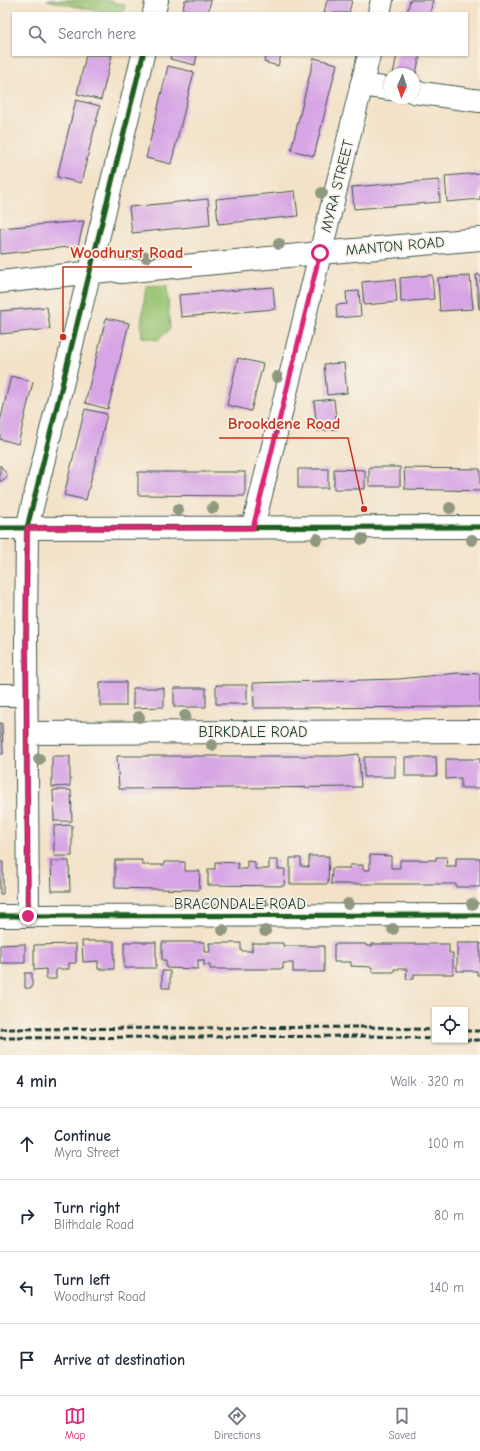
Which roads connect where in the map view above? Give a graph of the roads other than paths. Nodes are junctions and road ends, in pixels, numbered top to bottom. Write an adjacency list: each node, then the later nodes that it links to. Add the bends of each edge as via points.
1 (157, 0): 3 (street)
2 (382, 0): 4 (street)
3 (154, 12)
4 (379, 12)
5 (144, 56): 13 (street)
6 (369, 56): 7 (street, MYRA STREET)
7 (362, 85): 8 (street); 12 (street, MYRA STREET)
8 (384, 88)
9 (420, 93): 10 (street)
10 (480, 101)
11 (480, 239): 12 (street, MANTON ROAD)
12 (320, 253): 13 (street, MANTON ROAD); 18 (street, MYRA STREET)
13 (89, 273): 14 (street, MANTON ROAD); 17 (street)
14 (0, 282)
15 (480, 527): 18 (street)
16 (0, 528): 17 (street)
17 (27, 528): 18 (street); 20 (street)
18 (253, 528)
19 (0, 695): 20 (street)
20 (26, 695): 22 (street)
21 (480, 731): 22 (street, BIRKDALE ROAD)
22 (27, 733): 25 (street)
23 (480, 915): 25 (street, BRACONDALE ROAD)
24 (0, 916): 25 (street, BRACONDALE ROAD)
25 (28, 916)

